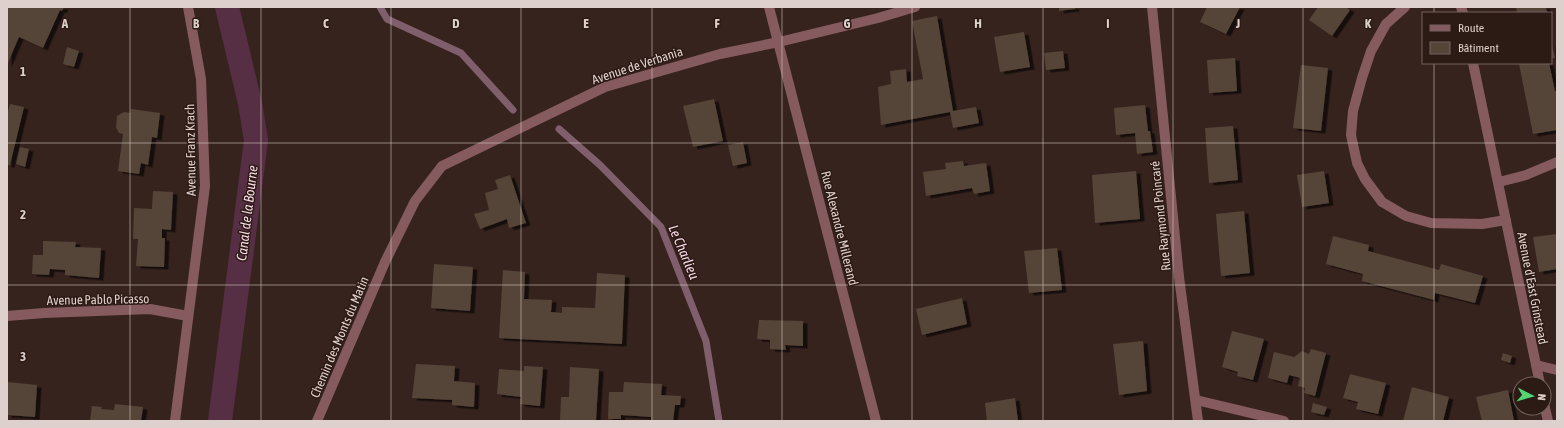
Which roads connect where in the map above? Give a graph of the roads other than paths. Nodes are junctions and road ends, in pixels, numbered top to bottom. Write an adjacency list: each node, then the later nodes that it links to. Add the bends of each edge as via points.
1 (188, 7): 13 (street, Avenue Franz Krach, via 201,79 205,186)
2 (769, 7): 6 (street, Rue Alexandre Millerand)
3 (915, 7): 6 (street, Avenue de Verbania)
4 (1152, 7): 17 (street, Rue Raymond Poincaré, via 1179,277)
5 (1405, 7): 10 (street, Avenue d'East Grinstead, via 1386,24 1371,51 1362,78 1353,111 1351,135 1357,163 1382,202 1406,216 1430,223 1482,224)
6 (779, 42): 11 (street, Avenue de Verbania, via 720,54 605,87 442,166 415,201); 20 (street, Rue Alexandre Millerand)
7 (1473, 64): 9 (street, Avenue d'East Grinstead)
8 (1557, 162): 9 (street, via 1526,175)
9 (1499, 182): 10 (street, Avenue d'East Grinstead)
10 (1506, 220): 14 (street, Avenue d'East Grinstead)
11 (385, 262): 19 (street, Chemin des Monts du Matin)
12 (7, 316): 13 (street, Avenue Pablo Picasso, via 150,309)
13 (188, 316): 18 (street, Avenue Franz Krach)
14 (1536, 365): 15 (street); 16 (street, Avenue d'East Grinstead)
15 (1557, 370)
16 (1538, 376)
17 (1196, 400): 21 (street, Rue Raymond Poincaré); 22 (street)
18 (175, 421)
19 (317, 421)
20 (876, 421)
21 (1198, 421)
22 (1284, 421)

